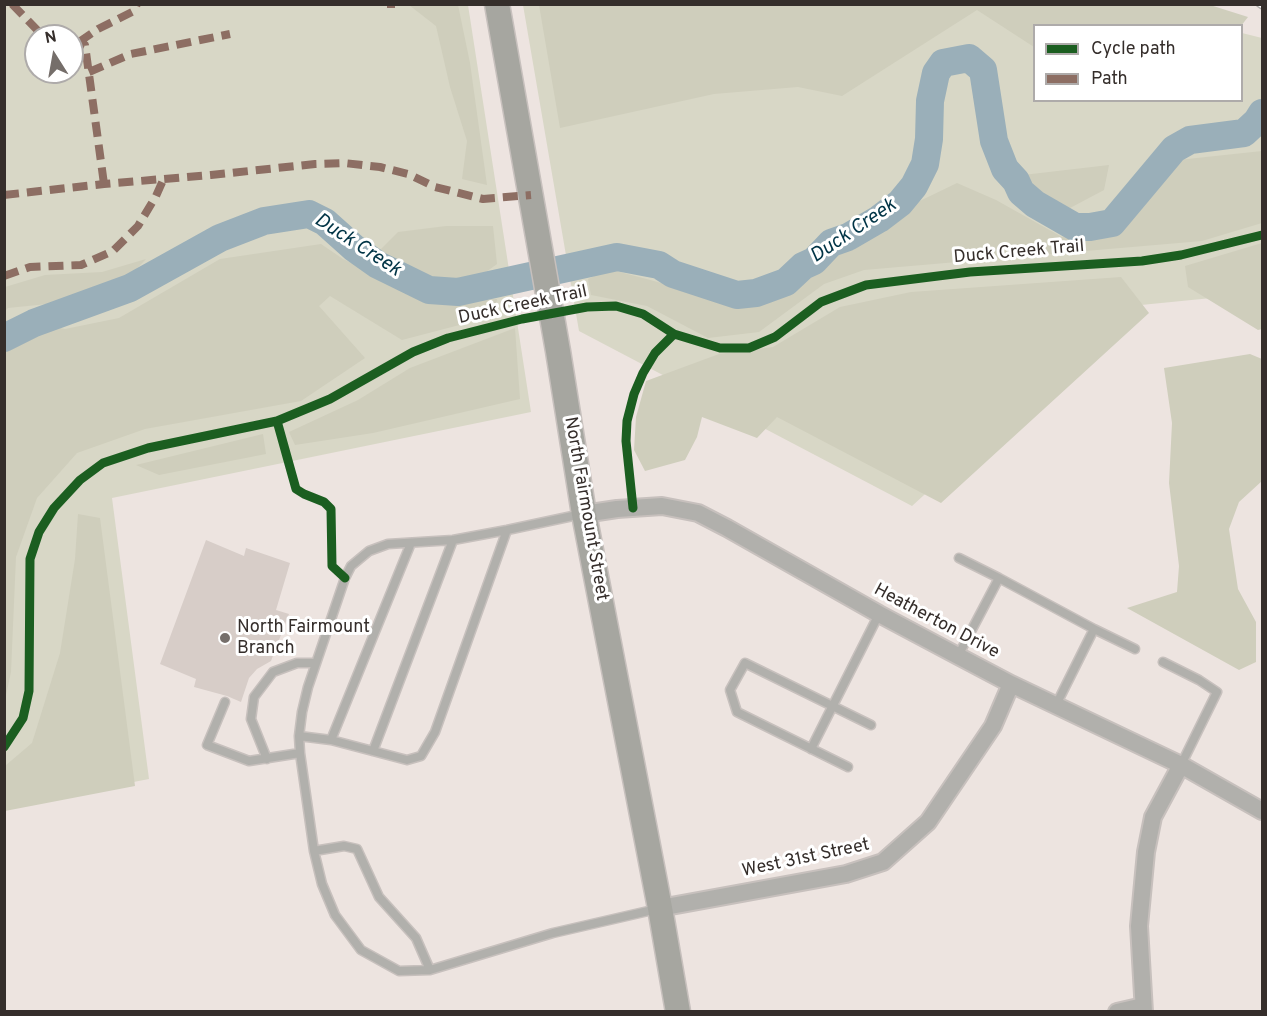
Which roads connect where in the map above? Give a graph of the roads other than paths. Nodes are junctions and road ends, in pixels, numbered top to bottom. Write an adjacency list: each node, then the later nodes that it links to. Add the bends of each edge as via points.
1 (497, 4): 2 (street, North Fairmount Street)
2 (584, 514): 3 (lane); 8 (street, Heatherton Drive, via 662,506 698,513); 29 (street, North Fairmount Street)
3 (507, 530): 4 (lane); 22 (lane, via 435,732 421,756 407,760)
4 (453, 540): 5 (lane); 22 (lane)
5 (411, 543): 13 (lane, via 388,544 369,551 351,566); 20 (lane)
6 (959, 558): 7 (lane)
7 (999, 578): 9 (lane); 11 (lane)
8 (879, 614): 11 (street, Heatherton Drive); 17 (lane)
9 (1094, 629): 10 (lane); 16 (lane)
10 (1135, 648)
11 (958, 656): 14 (street, Heatherton Drive)
12 (1163, 662): 25 (lane, via 1217,692)
13 (316, 663): 19 (lane); 24 (lane, via 297,663 273,672 254,697 251,719)
14 (1011, 684): 16 (street, Heatherton Drive); 29 (street, West 31st Street, via 993,726 928,822 883,862 846,874)
15 (225, 702): 24 (lane, via 207,745 249,761)
16 (1056, 705): 25 (street, Heatherton Drive)
17 (833, 706): 18 (lane); 21 (lane); 21 (lane, via 745,663 730,690 737,711)
18 (871, 725)
19 (299, 736): 20 (lane); 23 (lane)
20 (331, 740): 22 (lane)
21 (811, 748): 26 (lane)
22 (373, 751)
23 (300, 753): 24 (lane); 28 (lane)
24 (267, 759)
25 (1181, 765): 27 (street, Heatherton Drive); 31 (street, via 1153,817 1146,852 1139,926)
26 (848, 767)
27 (1263, 811)
28 (314, 851): 30 (lane, via 335,915 361,950 399,971); 30 (lane, via 344,846 357,849 379,897 416,938)
29 (660, 908): 30 (lane, via 553,933); 32 (street, North Fairmount Street)
30 (430, 970)
31 (1144, 1009): 33 (street)
32 (678, 1011)
33 (1116, 1011)

